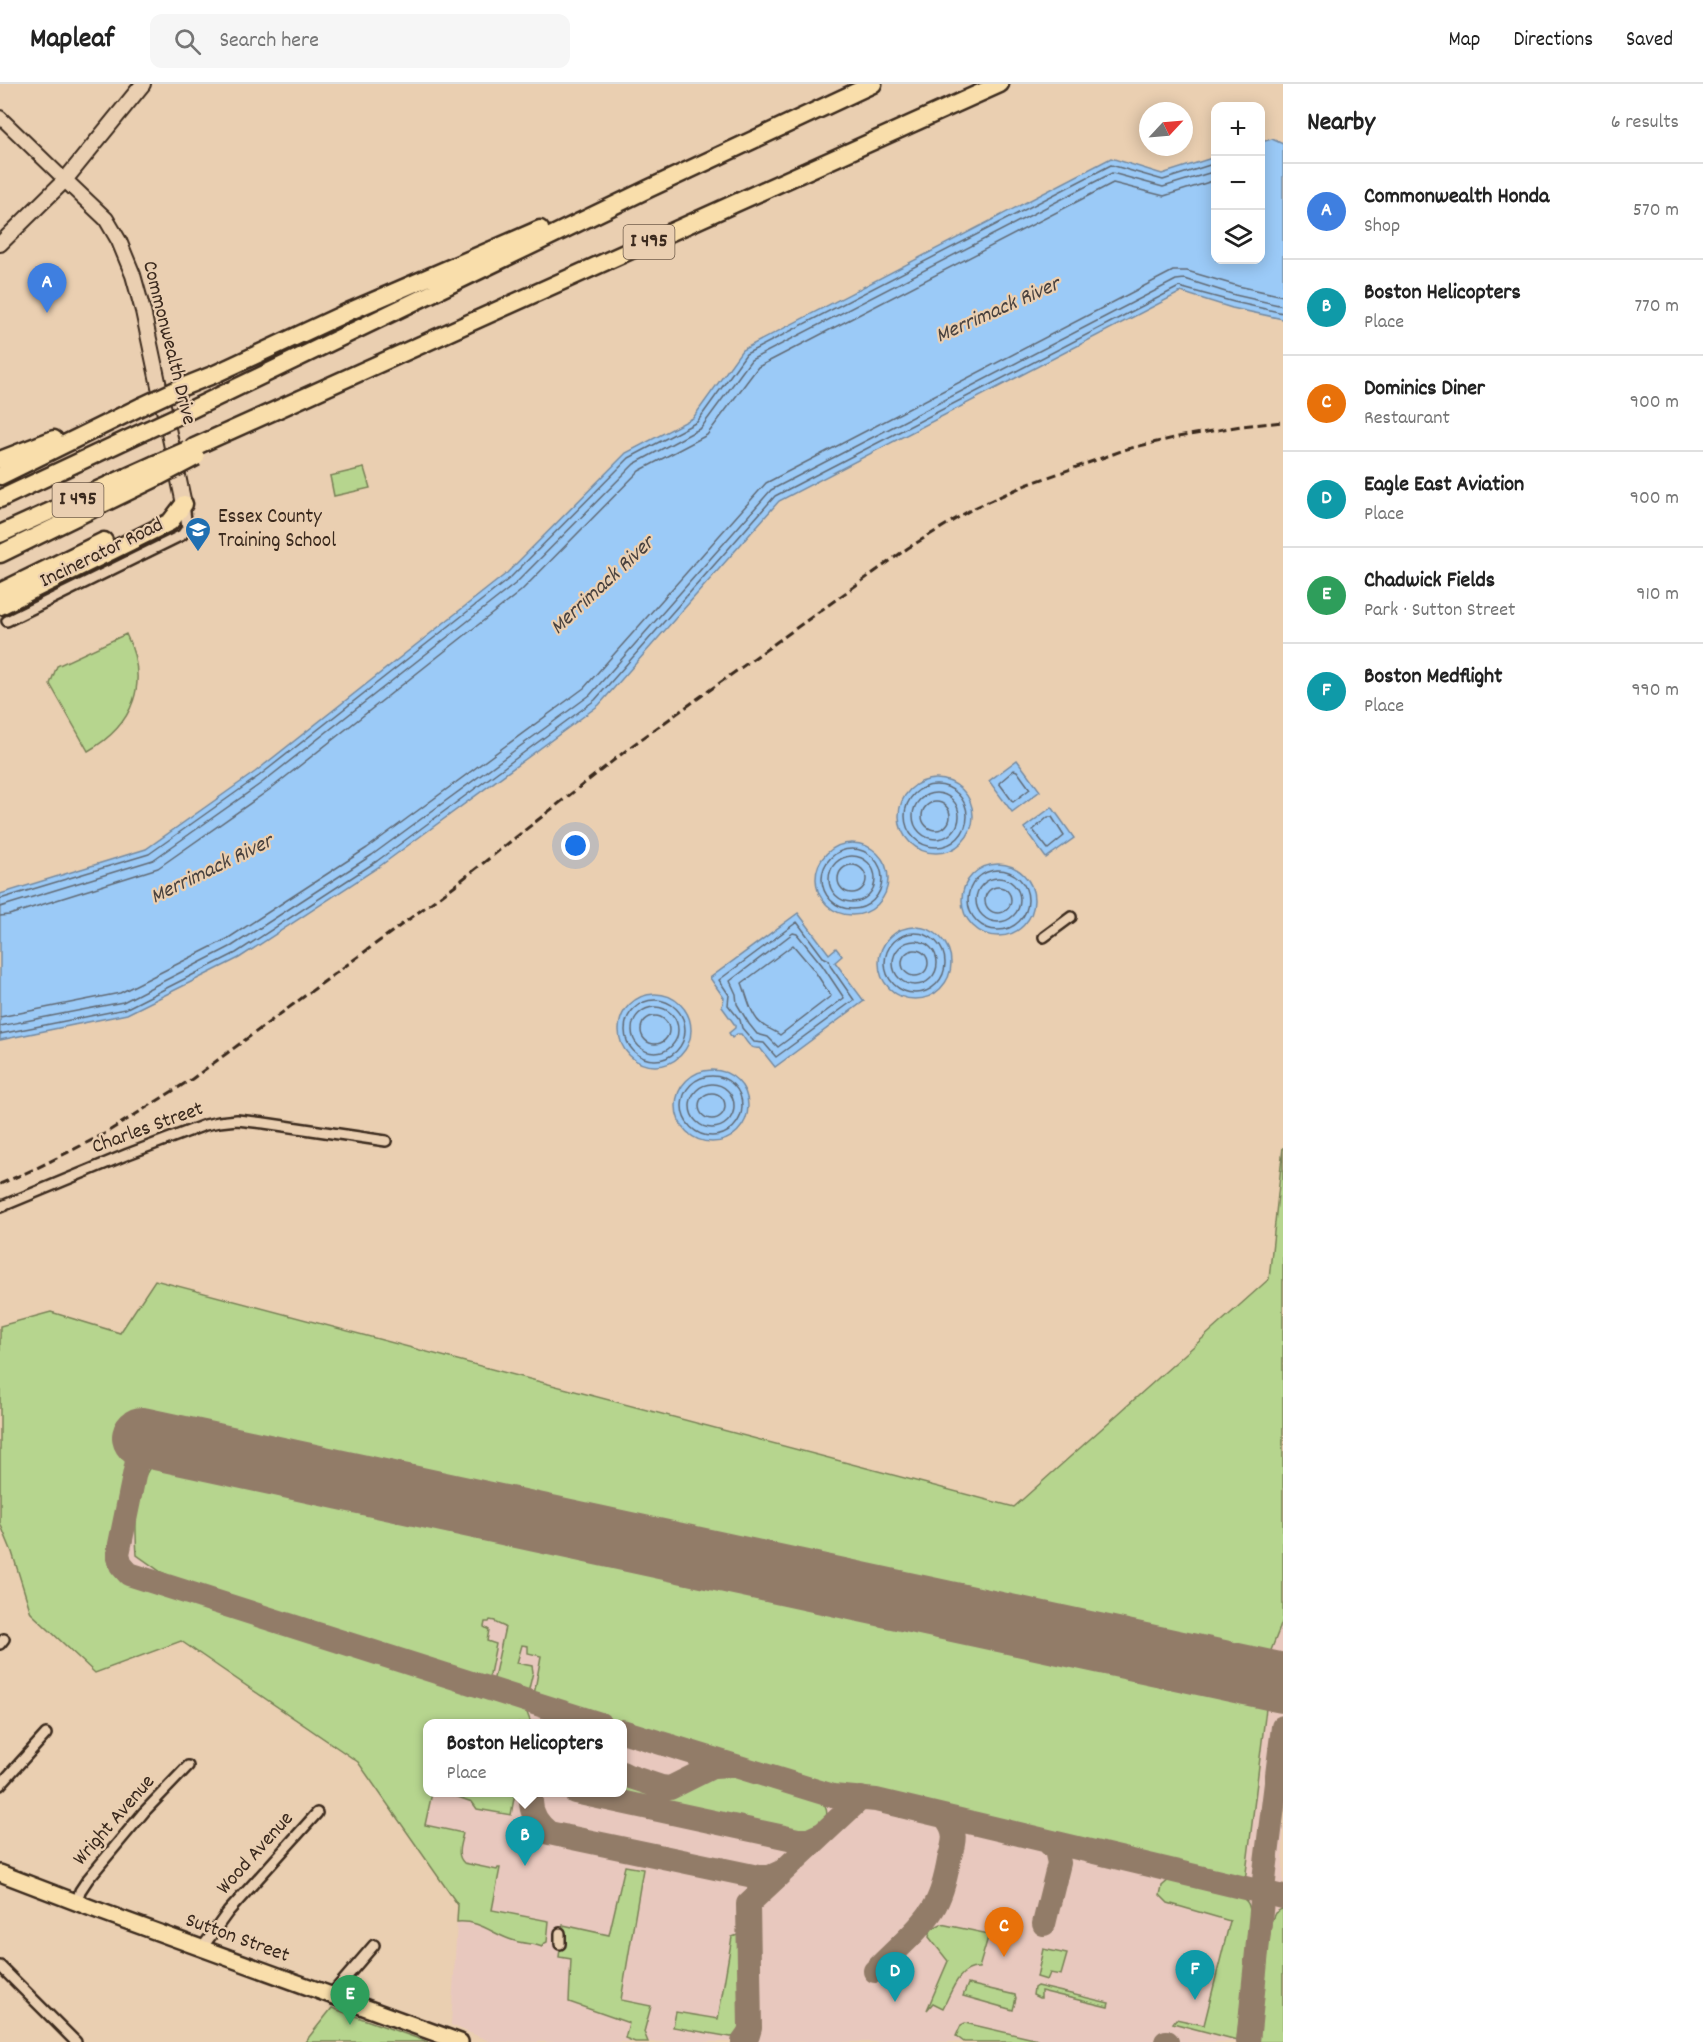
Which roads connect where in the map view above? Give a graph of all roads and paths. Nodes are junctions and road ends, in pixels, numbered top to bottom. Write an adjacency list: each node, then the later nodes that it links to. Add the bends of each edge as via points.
1 (143, 84): 5 (main road)
2 (873, 84): 6 (highway, I 495)
3 (1000, 84): 12 (highway, I 495, bridge, via 299,401)
4 (2, 122): 5 (street)
5 (64, 180): 8 (main road); 15 (main road, Commonwealth Drive, via 106,219 133,275)
6 (648, 189): 10 (highway, bridge, via 540,229); 14 (highway, I 495, bridge)
7 (0, 228): 8 (street)
8 (14, 232): 9 (main road)
9 (0, 243)
10 (142, 406): 11 (highway); 13 (highway)
11 (0, 460)
12 (156, 470): 16 (highway, I 495); 18 (highway)
13 (0, 476)
14 (0, 499)
15 (184, 504): 17 (street, Commonwealth Drive, via 187,528); 19 (highway); 20 (highway, via 170,522)
16 (0, 534)
17 (182, 535): 21 (street, Incinerator Road)
18 (0, 554)
19 (0, 592)
20 (0, 606)
21 (7, 621)
22 (1071, 917): 23 (street)
23 (1044, 937)
24 (386, 1141): 25 (street, Charles Street, via 264,1123 219,1122)
25 (0, 1207)
26 (46, 1734): 28 (street)
27 (188, 1766): 31 (street, Wright Avenue, via 88,1879)
28 (0, 1785)
29 (317, 1813): 35 (street, Wood Avenue, via 228,1912)
30 (0, 1873): 31 (highway, Sutton Street)
31 (77, 1903): 35 (highway, Sutton Street)
32 (560, 1933): 33 (street)
33 (560, 1944)
34 (374, 1945): 37 (street)
35 (202, 1948): 37 (highway, Sutton Street)
36 (0, 1966): 38 (street)
37 (331, 1995): 39 (highway, Sutton Street)
38 (70, 2040)
39 (460, 2042)

